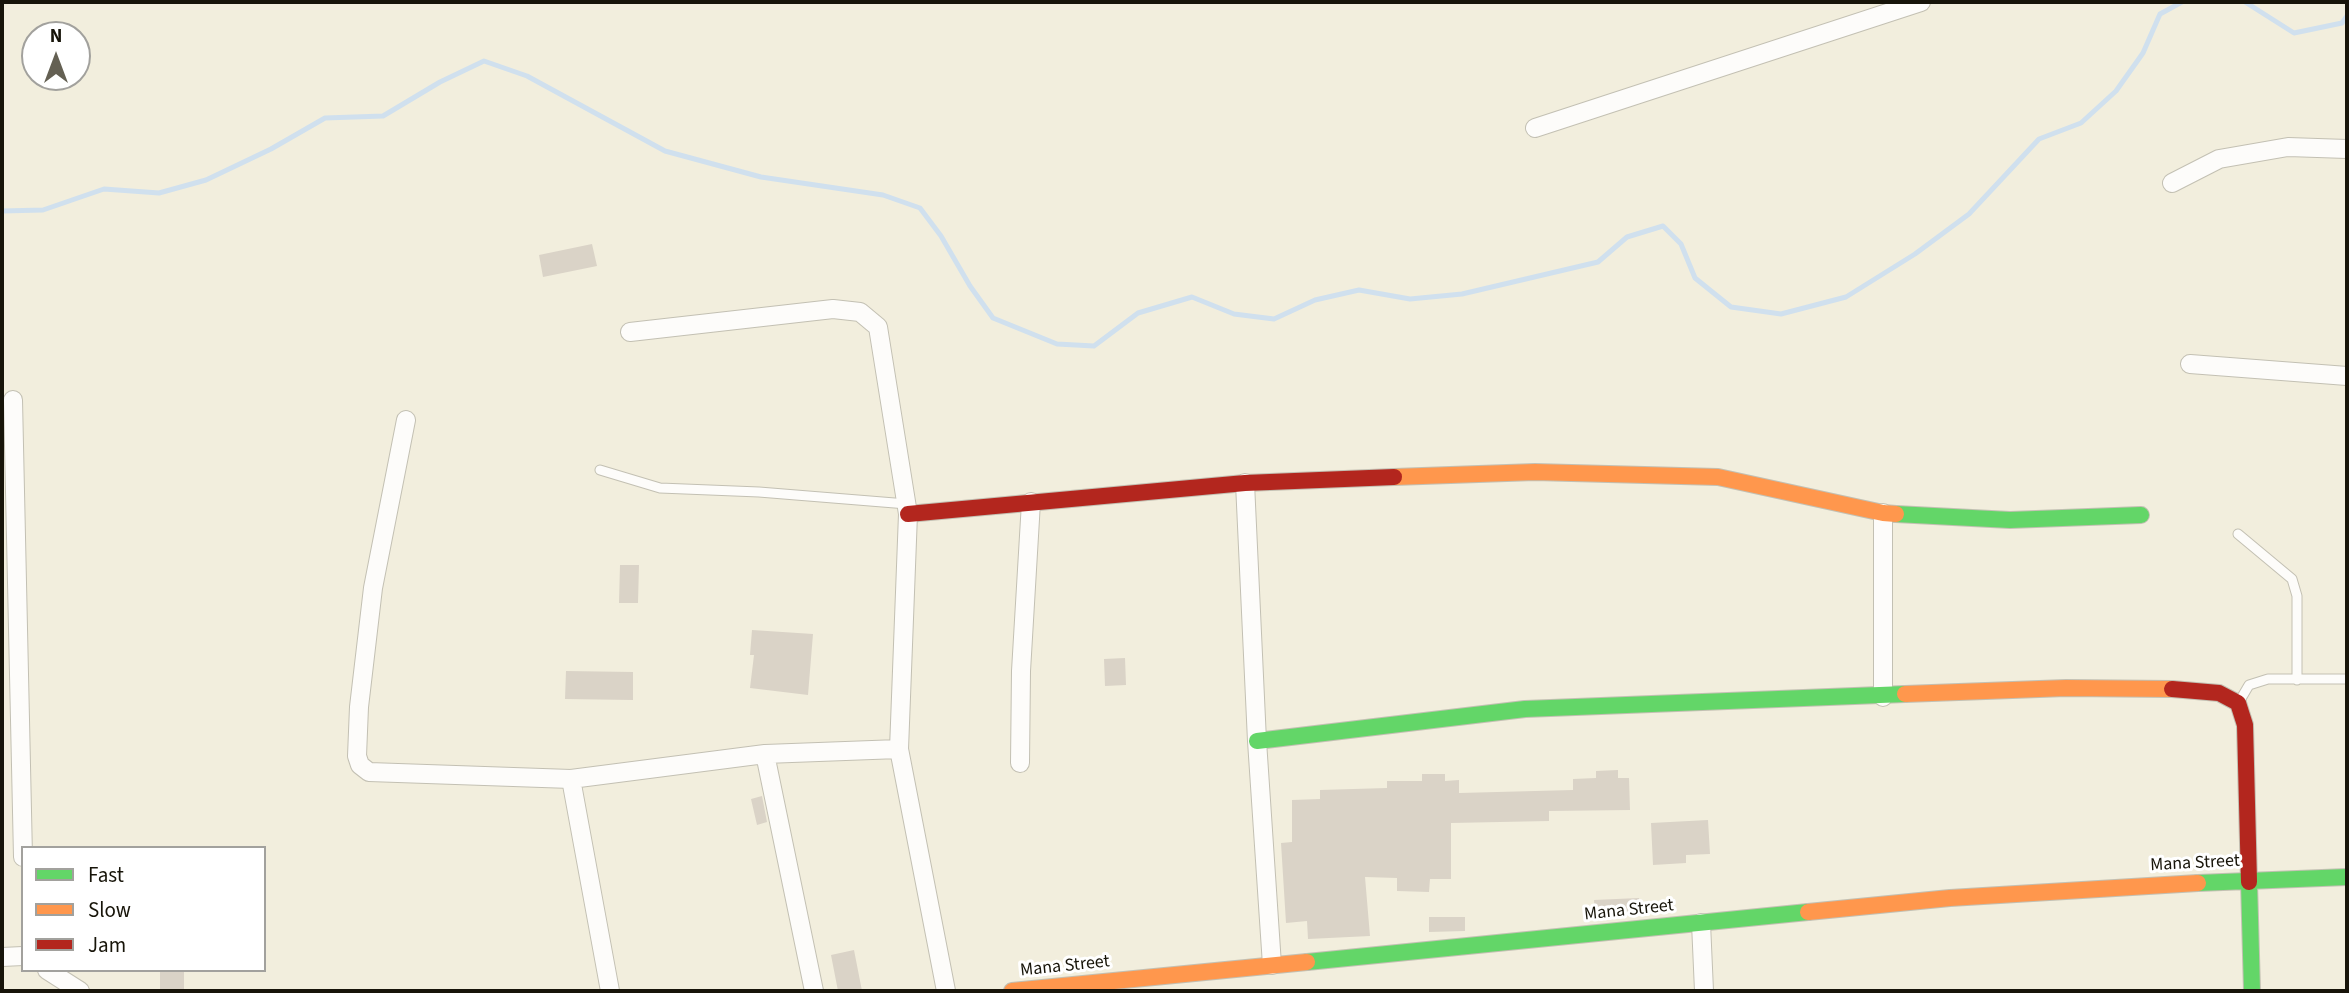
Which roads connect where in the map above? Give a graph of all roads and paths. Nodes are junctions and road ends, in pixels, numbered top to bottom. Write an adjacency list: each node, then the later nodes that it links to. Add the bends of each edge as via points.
1 (1921, 2): 2 (street)
2 (1872, 9): 3 (street)
3 (1535, 128)
4 (2347, 149): 5 (street, via 2288,147 2219,159)
5 (2172, 183)
6 (630, 332): 14 (street, via 833,309 860,312 878,327)
7 (2190, 364): 8 (street)
8 (2347, 376)
9 (13, 400): 20 (street)
10 (406, 420): 27 (street, via 373,588 359,707 360,765 369,772)
11 (600, 470): 14 (lane, via 660,488 759,492)
12 (1245, 483): 13 (street); 15 (street, via 1535,472 1718,478); 23 (street)
13 (1031, 502): 14 (street); 26 (street)
14 (907, 509): 24 (street)
15 (1883, 513): 16 (street, via 2010,520); 21 (street)
16 (2141, 515)
17 (2238, 534): 18 (lane, via 2292,579 2297,596)
18 (2297, 680): 19 (lane); 22 (lane, via 2268,679 2249,685)
19 (2347, 680)
20 (11, 697): 28 (street)
21 (1883, 697): 22 (street, via 2066,688 2180,689 2219,692); 23 (street, via 1525,709)
22 (2238, 704): 30 (street, via 2245,725)
23 (1258, 741): 34 (street)
24 (899, 749): 25 (street); 39 (street)
25 (765, 754): 27 (street); 38 (street)
26 (1020, 763)
27 (571, 779): 37 (street)
28 (22, 846)
29 (2347, 877): 30 (street, Mana Street)
30 (2250, 880): 31 (street, Mana Street, via 1950,898); 42 (street)
31 (1701, 923): 34 (street, Mana Street); 41 (street)
32 (21, 956): 33 (street)
33 (2, 957)
34 (1272, 965): 40 (street, Mana Street)
35 (50, 972): 36 (street)
36 (80, 991)
37 (610, 991)
38 (814, 991)
39 (946, 991)
40 (1012, 991)
41 (1704, 991)
42 (2252, 991)

